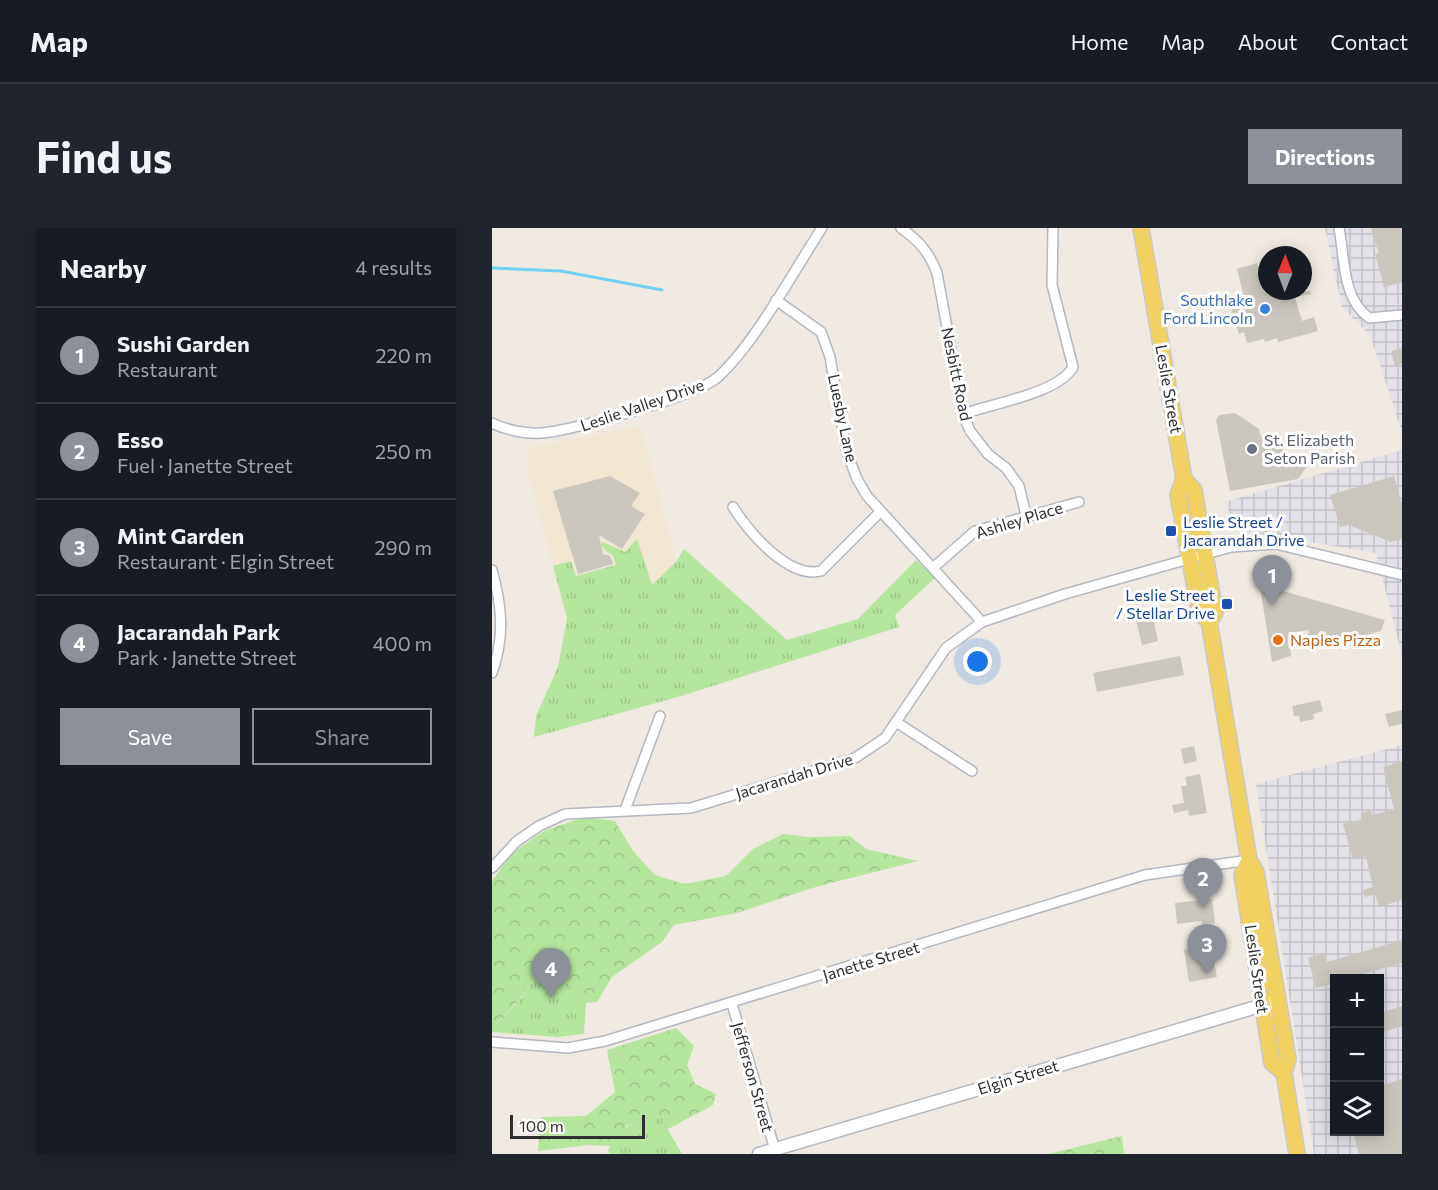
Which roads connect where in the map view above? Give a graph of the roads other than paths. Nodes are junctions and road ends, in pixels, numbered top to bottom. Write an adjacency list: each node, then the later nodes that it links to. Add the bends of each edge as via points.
1 (822, 228): 6 (street, Leslie Valley Drive)
2 (902, 228): 8 (street, Nesbitt Road, via 931,255 937,273)
3 (1053, 228): 8 (street, via 1052,285 1073,367 1065,379 1045,388)
4 (1141, 228): 10 (main road, Leslie Street)
5 (1339, 228): 7 (street, via 1349,291 1355,304 1370,318)
6 (776, 300): 9 (street, Leslie Valley Drive, via 728,366 716,379 696,389 563,430 538,434); 13 (street, Luesby Lane, via 820,332 830,357 847,453 857,479)
7 (1402, 315)
8 (963, 414): 14 (street, Nesbitt Road, via 970,432 1018,486)
9 (492, 423)
10 (1184, 479): 15 (main road, Leslie Street, via 1194,490); 16 (main road, Leslie Street, via 1178,495)
11 (1079, 502): 14 (street, Ashley Place)
12 (733, 507): 13 (street, via 748,531 792,566 810,574 821,571)
13 (880, 512): 17 (street, Luesby Lane)
14 (1026, 515): 17 (street, Ashley Place, via 975,531)
15 (1205, 554): 16 (street, Jacarandah Drive); 19 (street, Jacarandah Drive, via 1231,547 1276,544); 20 (main road, Leslie Street, via 1215,613)
16 (1190, 559): 20 (main road, Leslie Street, via 1200,614); 21 (street, Jacarandah Drive)
17 (934, 567): 21 (street, Luesby Lane)
18 (492, 570): 22 (street, via 502,622 500,648)
19 (1402, 575)
20 (1209, 621): 27 (main road, Leslie Street)
21 (982, 622): 24 (street, Jacarandah Drive, via 946,648)
22 (492, 672)
23 (660, 716): 26 (street)
24 (896, 722): 25 (street); 26 (street, Jacarandah Drive, via 885,738 855,759 691,808)
25 (972, 771)
26 (625, 810): 28 (street, Jacarandah Drive, via 565,814 517,841)
27 (1249, 860): 29 (main road, Leslie Street, via 1256,872); 30 (street, Janette Street, via 1145,875); 31 (main road, Leslie Street, via 1242,875)
28 (492, 868)
29 (1277, 1001): 31 (street, Elgin Street); 33 (main road, Leslie Street, via 1288,1059)
30 (732, 1004): 32 (street, Janette Street, via 568,1048); 34 (street, Jefferson Street)
31 (1262, 1005): 33 (main road, Leslie Street, via 1272,1063); 34 (street, Elgin Street)
32 (492, 1042)
33 (1284, 1073): 36 (main road, Leslie Street)
34 (775, 1150): 35 (street, Elgin Street)
35 (759, 1154)
36 (1297, 1154)

